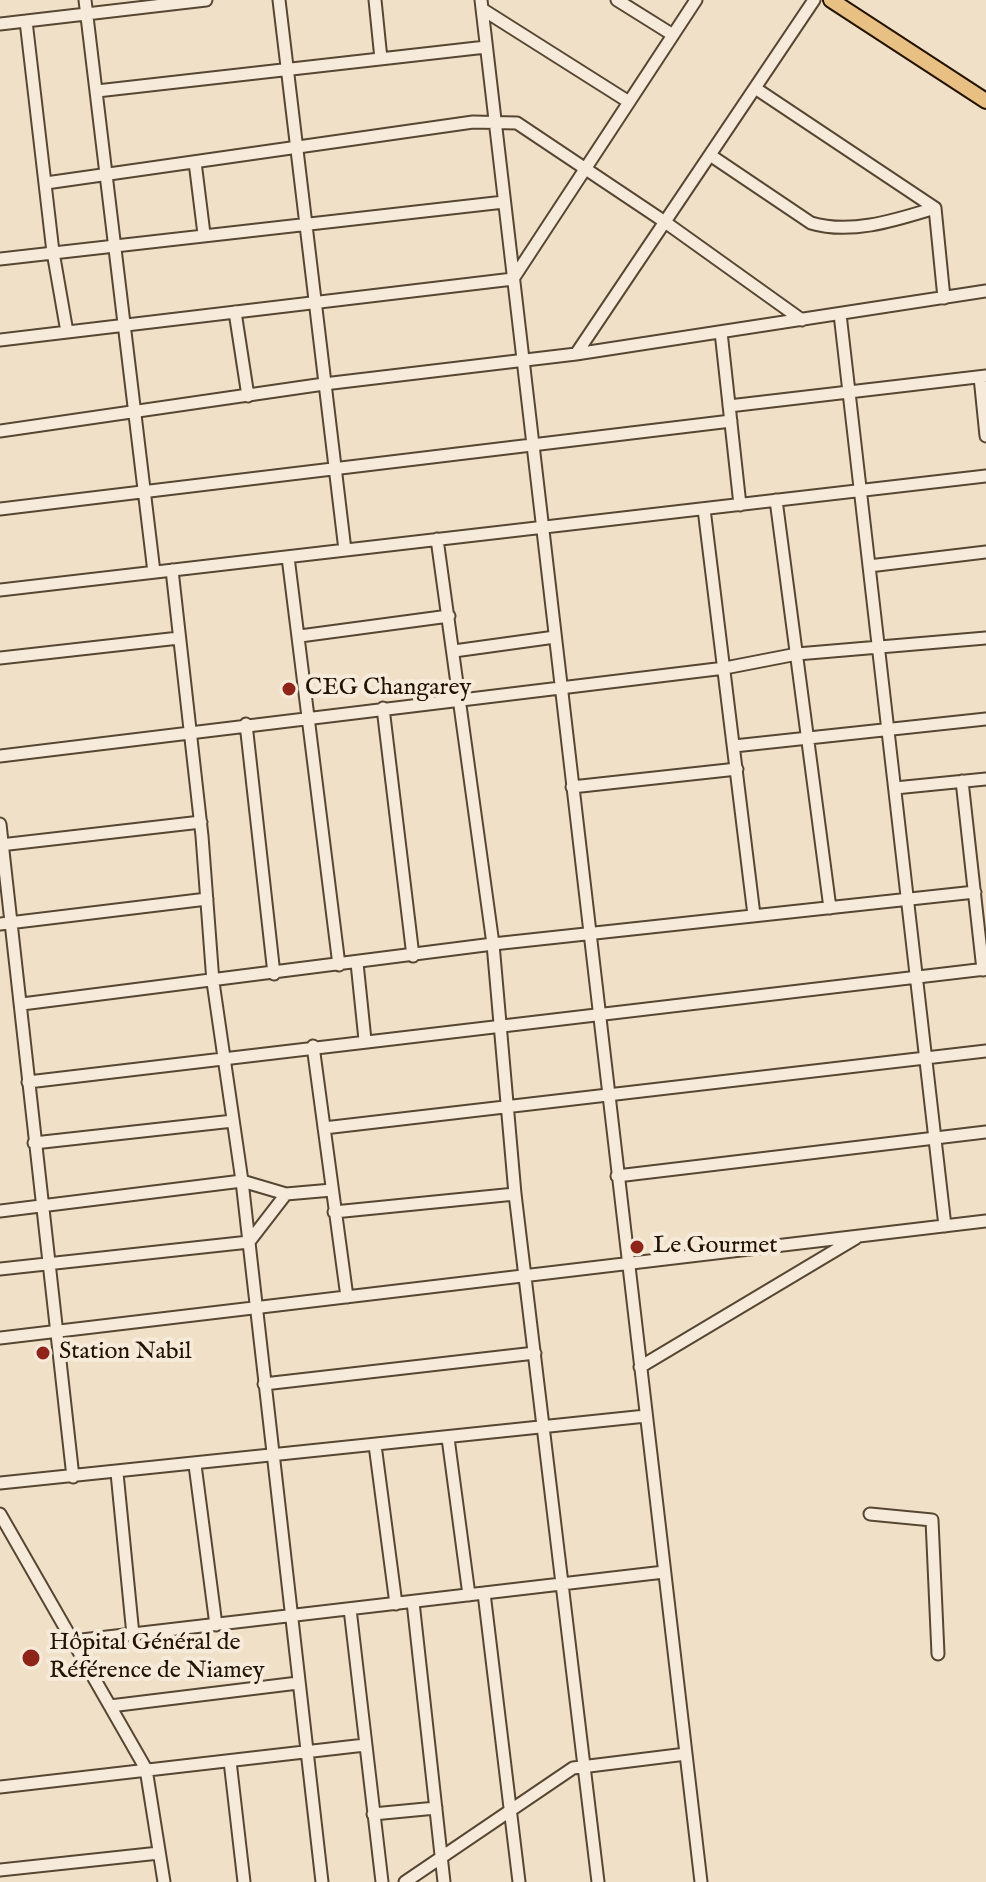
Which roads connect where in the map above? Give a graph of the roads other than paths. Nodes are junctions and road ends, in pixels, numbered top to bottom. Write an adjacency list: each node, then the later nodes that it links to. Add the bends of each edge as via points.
1 (85, 0): 11 (street)
2 (206, 0): 9 (street)
3 (279, 0): 17 (street)
4 (375, 0): 16 (street)
5 (617, 0): 14 (street)
6 (696, 0): 14 (street)
7 (814, 0): 18 (street)
8 (831, 0): 20 (main road)
9 (150, 3): 11 (street)
10 (481, 4): 15 (street); 21 (street)
11 (87, 14): 12 (street); 19 (street)
12 (26, 21): 13 (street); 28 (street)
13 (0, 24)
14 (673, 35): 21 (street)
15 (486, 47): 16 (street); 22 (street)
16 (381, 59): 17 (street)
17 (288, 70): 19 (street); 23 (street)
18 (755, 88): 24 (street); 30 (street)
19 (97, 91): 27 (street)
20 (986, 101)
21 (629, 102): 26 (street)
22 (495, 120): 23 (street); 26 (street, via 517,123); 29 (street)
23 (297, 147): 25 (street); 32 (street)
24 (710, 155): 30 (street, via 811,223 825,227 876,224); 31 (street)
25 (195, 162): 27 (street); 33 (street)
26 (585, 169): 31 (street); 37 (street)
27 (106, 175): 28 (street); 34 (street)
28 (46, 183): 35 (street)
29 (504, 202): 32 (street); 37 (street)
30 (935, 208): 39 (street)
31 (665, 222): 43 (street); 48 (street)
32 (306, 224): 33 (street); 40 (street)
33 (204, 234): 34 (street)
34 (115, 244): 35 (street); 44 (street)
35 (53, 252): 36 (street); 45 (street)
36 (0, 259)
37 (513, 279): 40 (street); 49 (street)
38 (986, 291): 39 (street)
39 (944, 298): 42 (street)
40 (313, 303): 41 (street); 51 (street)
41 (235, 312): 44 (street); 53 (street)
42 (840, 314): 43 (street); 52 (street)
43 (802, 320): 46 (street)
44 (124, 326): 45 (street); 55 (street)
45 (67, 332): 47 (street)
46 (721, 332): 48 (street); 54 (street)
47 (0, 340)
48 (576, 354): 49 (street)
49 (522, 360): 51 (street); 59 (street)
50 (983, 376): 52 (street); 58 (street)
51 (324, 384): 53 (street); 60 (street)
52 (849, 392): 54 (street); 62 (street)
53 (248, 396): 55 (street)
54 (729, 406): 56 (street)
55 (135, 412): 57 (street); 63 (street)
56 (731, 421): 59 (street); 65 (street)
57 (0, 431)
58 (986, 436)
59 (532, 445): 60 (street); 68 (street)
60 (334, 469): 63 (street); 70 (street)
61 (986, 476): 62 (street)
62 (860, 491): 64 (street); 73 (street)
63 (144, 492): 66 (street); 75 (street)
64 (776, 500): 65 (street); 84 (street)
65 (740, 505): 67 (street)
66 (0, 509)
67 (704, 509): 68 (street); 86 (street)
68 (542, 527): 69 (street); 79 (street)
69 (437, 539): 70 (street); 77 (street)
70 (345, 550): 72 (street)
71 (986, 552): 73 (street)
72 (288, 557): 74 (street); 78 (street)
73 (869, 566): 82 (street)
74 (172, 570): 75 (street); 80 (street)
75 (154, 572): 76 (street)
76 (0, 590)
77 (449, 616): 78 (street); 83 (street)
78 (300, 636): 90 (street)
79 (555, 637): 83 (street); 87 (street)
80 (179, 638): 85 (street); 93 (street)
81 (986, 638): 82 (street)
82 (878, 648): 84 (street); 94 (street)
83 (454, 651): 88 (street)
84 (797, 654): 86 (street); 95 (street)
85 (0, 658)
86 (725, 668): 87 (street); 96 (street)
87 (561, 688): 88 (street); 101 (street)
88 (460, 699): 89 (street); 113 (street)
89 (383, 708): 90 (street); 114 (street)
90 (309, 716): 92 (street); 116 (street)
91 (986, 719): 94 (street)
92 (246, 724): 93 (street); 118 (street)
93 (190, 730): 97 (street); 103 (street)
94 (888, 730): 95 (street); 102 (street)
95 (808, 738): 96 (street); 109 (street)
96 (734, 746): 98 (street)
97 (0, 756)
98 (737, 769): 101 (street); 110 (street)
99 (986, 779): 100 (street)
100 (962, 781): 102 (street); 106 (street)
101 (572, 787): 112 (street)
102 (895, 788): 107 (street)
103 (201, 822): 105 (street); 108 (street)
104 (0, 824): 105 (street)
105 (1, 845): 111 (street)
106 (975, 892): 107 (street); 117 (street)
107 (907, 898): 109 (street); 119 (street)
108 (207, 899): 111 (street); 120 (street)
109 (830, 908): 110 (street)
110 (754, 915): 112 (street)
111 (6, 924): 121 (street)
112 (589, 933): 113 (street); 122 (street)
113 (493, 944): 114 (street); 123 (street)
114 (413, 956): 115 (street)
115 (357, 963): 116 (street); 124 (street)
116 (339, 965): 118 (street)
117 (984, 970): 119 (street)
118 (274, 974): 120 (street)
119 (917, 977): 122 (street); 128 (street)
120 (213, 982): 121 (street); 127 (street)
121 (22, 1004): 129 (street)
122 (599, 1014): 123 (street); 130 (street)
123 (500, 1024): 124 (street); 131 (street)
124 (365, 1040): 125 (street)
125 (313, 1046): 127 (street); 133 (street)
126 (986, 1051): 128 (street)
127 (223, 1058): 129 (street); 132 (street)
128 (926, 1058): 130 (street); 135 (street)
129 (28, 1082): 136 (street)
130 (608, 1096): 131 (street); 137 (street)
131 (506, 1106): 133 (street); 141 (street)
132 (233, 1121): 136 (street); 138 (street)
133 (324, 1128): 139 (street)
134 (986, 1132): 135 (street)
135 (935, 1138): 137 (street); 146 (street)
136 (34, 1143): 142 (street)
137 (617, 1176): 150 (street)
138 (242, 1181): 140 (street); 142 (street); 148 (street)
139 (332, 1190): 140 (street); 144 (street)
140 (286, 1194): 148 (street)
141 (515, 1194): 144 (street); 152 (street)
142 (43, 1205): 143 (street); 149 (street)
143 (0, 1211)
144 (334, 1212): 153 (street)
145 (986, 1221): 146 (street)
146 (945, 1226): 147 (street)
147 (860, 1236): 150 (street); 158 (street)
148 (249, 1242): 149 (street); 154 (street)
149 (50, 1264): 151 (street); 155 (street)
150 (628, 1264): 152 (street); 158 (street)
151 (0, 1269)
152 (526, 1276): 153 (street); 157 (street)
153 (347, 1297): 154 (street)
154 (256, 1308): 155 (street); 159 (street)
155 (59, 1331): 156 (street); 167 (street)
156 (0, 1338)
157 (535, 1353): 159 (street); 161 (street)
158 (640, 1367): 160 (street)
159 (264, 1384): 164 (street)
160 (646, 1416): 161 (street); 171 (street)
161 (544, 1427): 162 (street); 172 (street)
162 (448, 1438): 163 (street); 174 (street)
163 (375, 1445): 164 (street); 176 (street)
164 (272, 1457): 165 (street); 178 (street)
165 (195, 1465): 166 (street); 179 (street)
166 (117, 1473): 167 (street); 180 (street)
167 (73, 1477): 168 (street)
168 (0, 1483)
169 (0, 1514): 181 (street)
170 (870, 1514): 182 (street, via 932,1520)
171 (664, 1572): 172 (street); 187 (street)
172 (562, 1584): 173 (street); 189 (street)
173 (484, 1593): 174 (street); 193 (street)
174 (469, 1595): 175 (street)
175 (413, 1602): 176 (street); 192 (street)
176 (396, 1604): 177 (street)
177 (350, 1609): 178 (street); 185 (street)
178 (290, 1616): 179 (street); 183 (street)
179 (216, 1625): 180 (street)
180 (133, 1635): 181 (street)
181 (73, 1641): 184 (street)
182 (938, 1654)
183 (298, 1683): 184 (street); 186 (street)
184 (110, 1706): 190 (street)
185 (365, 1745): 186 (street); 194 (street)
186 (306, 1752): 188 (street); 200 (street)
187 (686, 1754): 189 (street); 206 (street)
188 (230, 1761): 190 (street); 199 (street)
189 (584, 1766): 193 (street); 205 (street)
190 (146, 1769): 191 (street); 195 (street)
191 (0, 1787)
192 (436, 1808): 194 (street); 196 (street)
193 (510, 1809): 196 (street); 204 (street)
194 (373, 1814): 201 (street)
195 (159, 1853): 197 (street); 198 (street)
196 (442, 1857): 202 (street); 203 (street)
197 (0, 1870)
198 (164, 1882)
199 (244, 1882)
200 (322, 1882)
201 (382, 1882)
202 (405, 1882)
203 (444, 1882)
204 (519, 1882)
205 (598, 1882)
206 (701, 1882)

